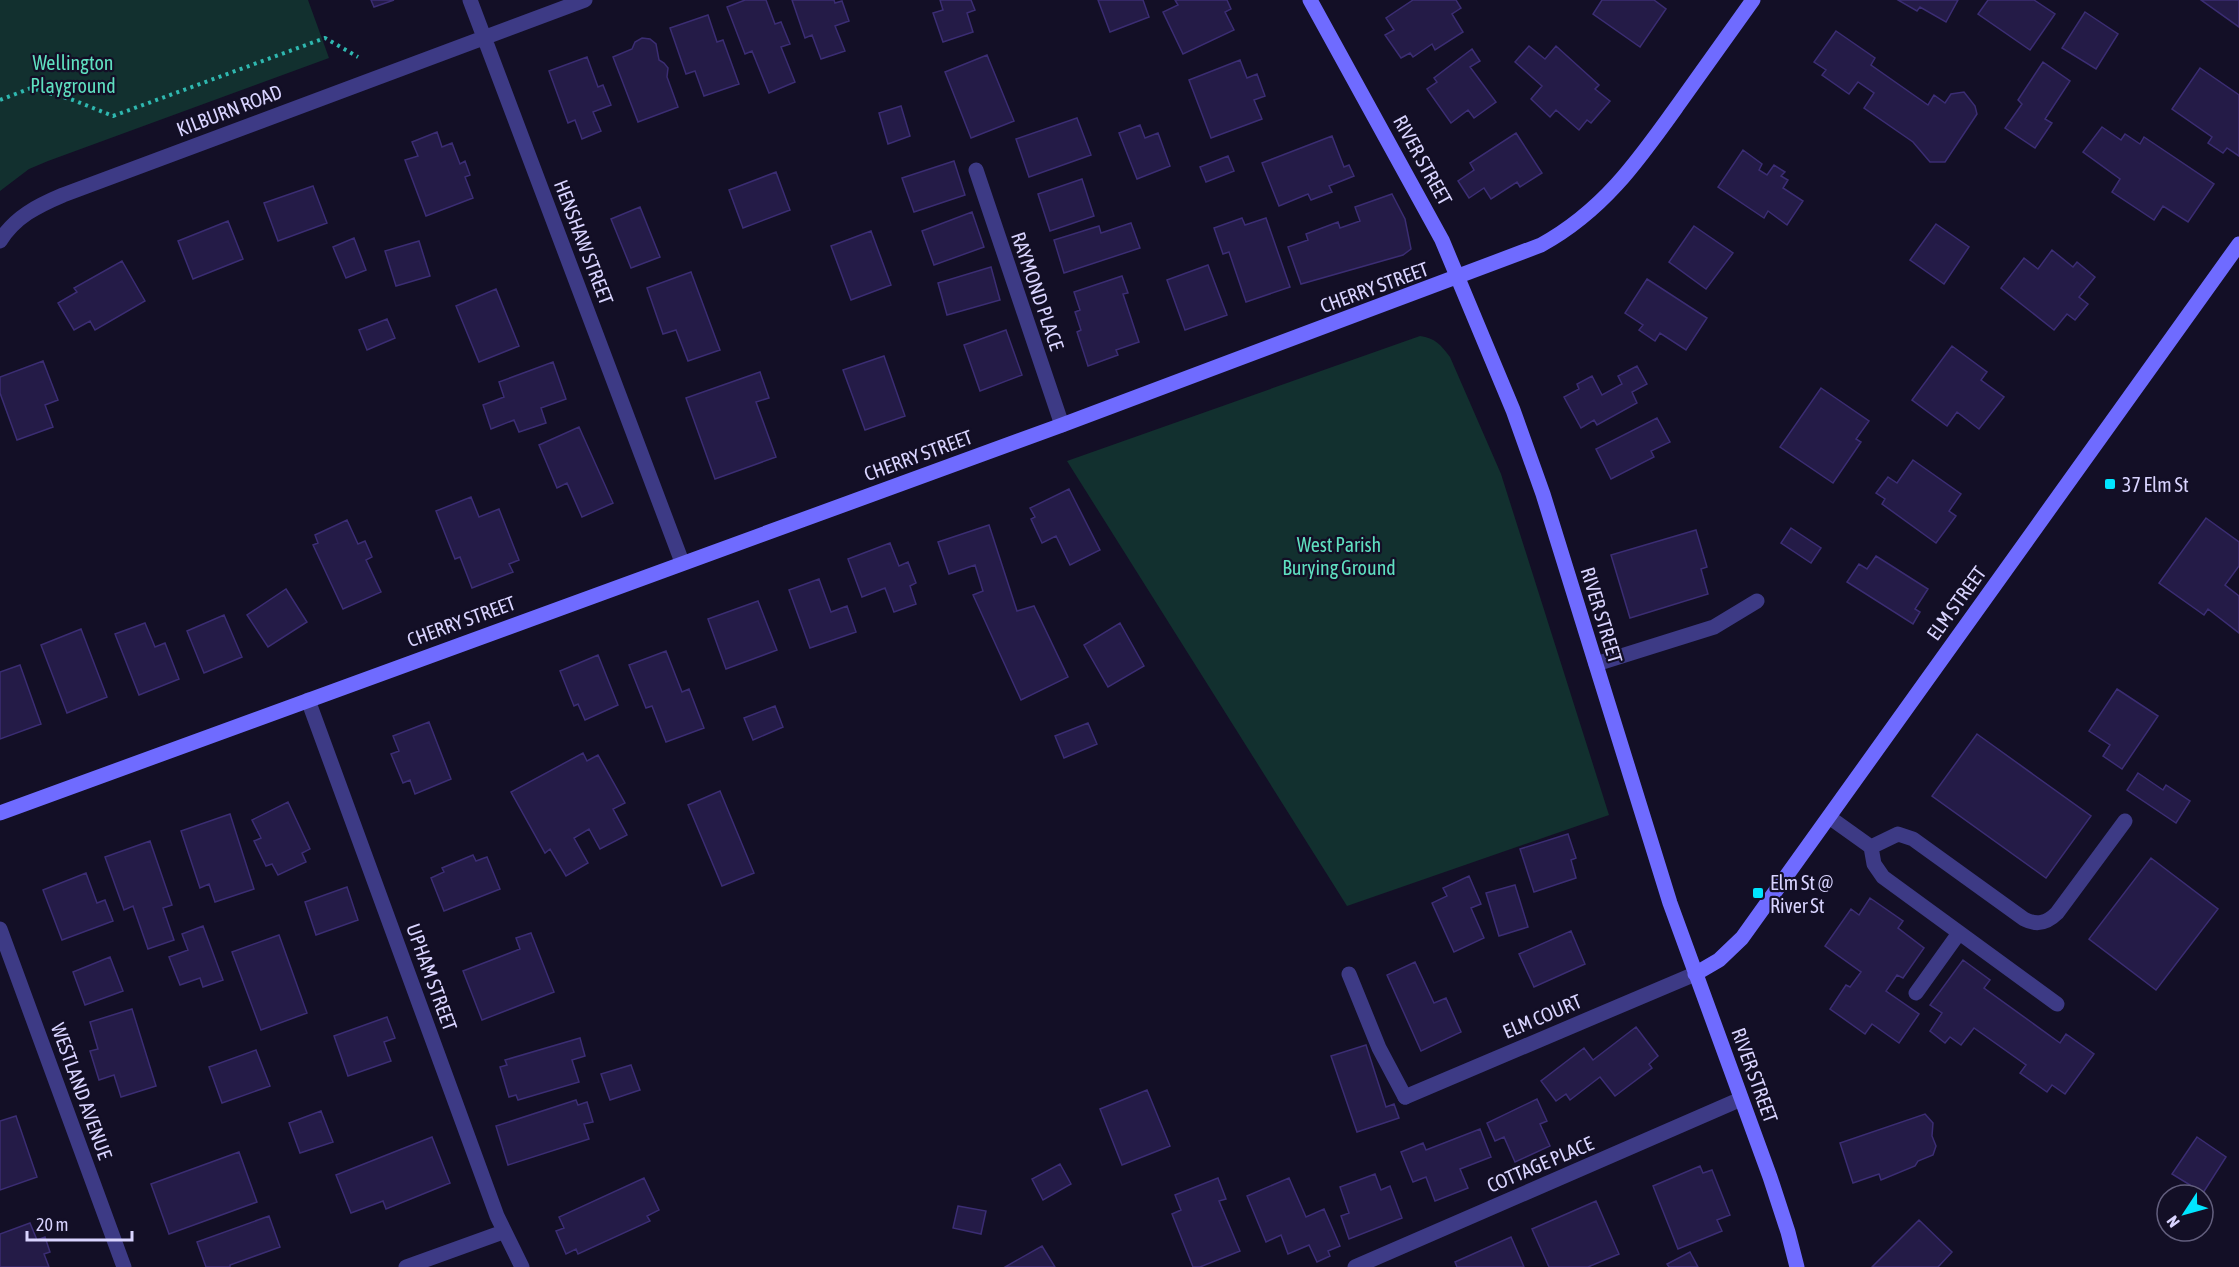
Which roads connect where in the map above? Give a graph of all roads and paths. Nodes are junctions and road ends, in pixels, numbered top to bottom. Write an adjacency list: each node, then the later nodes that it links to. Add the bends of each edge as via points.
1 (470, 0): 5 (street, HENSHAW STREET)
2 (585, 0): 5 (street)
3 (1310, 0): 11 (street, RIVER STREET)
4 (1754, 0): 11 (street, CHERRY STREET, via 1649,146 1602,201 1572,227 1541,245)
5 (484, 37): 6 (street, KILBURN ROAD); 13 (street, HENSHAW STREET)
6 (385, 74): 7 (path, via 325,38 114,116 73,99 31,88); 9 (street, KILBURN ROAD, via 48,201 17,220)
7 (0, 100)
8 (976, 170): 12 (street, RAYMOND PLACE)
9 (0, 242)
10 (2239, 244): 18 (street, ELM STREET)
11 (1460, 277): 12 (street, CHERRY STREET); 15 (street, RIVER STREET, via 1534,468)
12 (1062, 425): 13 (street, CHERRY STREET)
13 (682, 562): 16 (street, CHERRY STREET)
14 (1757, 601): 15 (street, via 1714,627)
15 (1596, 664): 23 (street, RIVER STREET)
16 (309, 700): 17 (street, CHERRY STREET); 28 (street, UPHAM STREET)
17 (0, 813)
18 (1829, 817): 20 (street); 23 (street, ELM STREET, via 1742,938 1719,960)
19 (2125, 821): 20 (street, via 2057,913 2038,924 2024,919 1913,839 1898,834)
20 (1870, 847): 22 (street, via 1874,864 1883,877)
21 (0, 929): 29 (street, WESTLAND AVENUE)
22 (1959, 933): 25 (street); 26 (street)
23 (1695, 974): 24 (street, ELM COURT, via 1405,1097 1378,1048); 27 (street, RIVER STREET)
24 (1349, 975)
25 (1916, 993)
26 (2057, 1004)
27 (1741, 1099): 32 (street, COTTAGE PLACE); 33 (street, RIVER STREET)
28 (503, 1232): 30 (street); 31 (street, UPHAM STREET)
29 (124, 1267)
30 (406, 1267)
31 (522, 1267)
32 (1355, 1267)
33 (1797, 1267)

